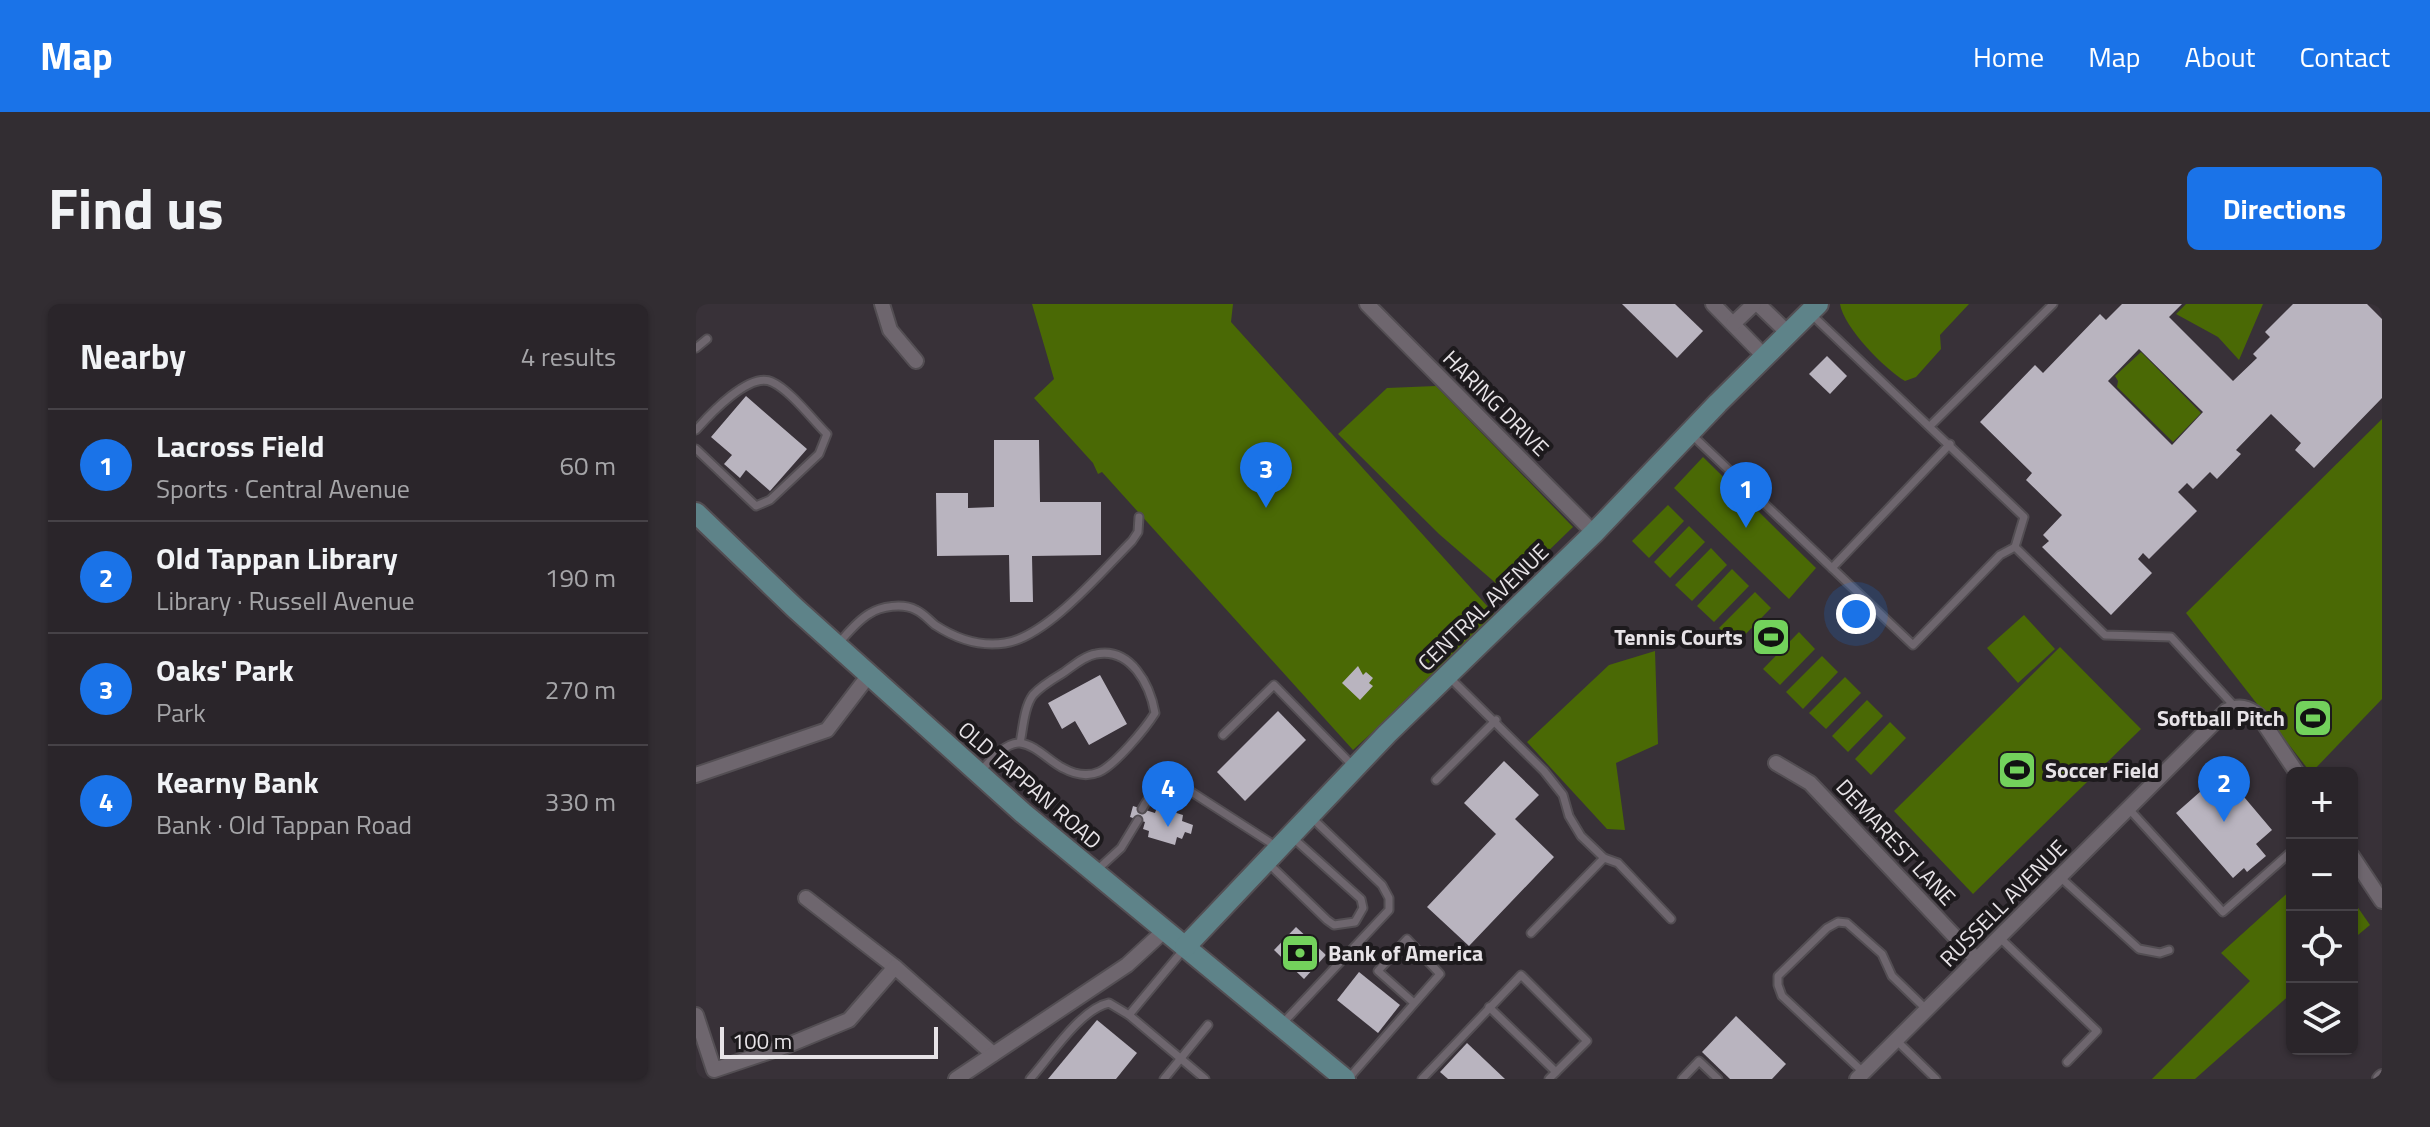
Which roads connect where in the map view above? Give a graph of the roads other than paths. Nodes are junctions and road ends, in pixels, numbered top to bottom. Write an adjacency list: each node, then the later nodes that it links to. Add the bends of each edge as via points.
1 (882, 304): 12 (street, via 890,330)
2 (1367, 304): 20 (street, HARING DRIVE)
3 (1713, 304): 7 (street)
4 (1756, 304): 7 (street); 8 (street)
5 (2053, 304): 13 (lane)
6 (1814, 308): 8 (street, CENTRAL AVENUE); 13 (lane)
7 (1733, 324): 11 (street)
8 (1789, 334): 11 (street, CENTRAL AVENUE)
9 (707, 339): 10 (lane)
10 (696, 348)
11 (1765, 357): 15 (street, CENTRAL AVENUE)
12 (916, 361)
13 (1930, 426): 16 (lane)
14 (696, 430): 17 (lane, via 743,388 769,380 827,434 819,454 779,493 756,506)
15 (1689, 433): 20 (street, CENTRAL AVENUE); 22 (lane)
16 (1950, 444): 21 (lane, via 2024,517); 22 (lane)
17 (696, 449)
18 (696, 513): 23 (street, OLD TAPPAN ROAD)
19 (1139, 517): 23 (lane, via 1132,541 1046,625 1023,638 971,641 900,606 869,614)
20 (1594, 533): 25 (street, CENTRAL AVENUE)
21 (2015, 547): 22 (lane, via 2000,555 1913,645); 26 (lane, via 2105,635 2171,637)
22 (1832, 568)
23 (837, 645): 24 (street, OLD TAPPAN ROAD)
24 (869, 675): 33 (street, OLD TAPPAN ROAD); 34 (street, via 827,730)
25 (1448, 675): 27 (lane); 32 (street, CENTRAL AVENUE)
26 (2235, 707): 31 (street, via 2259,716); 37 (street, RUSSELL AVENUE)
27 (1496, 720): 35 (lane); 42 (lane, via 1563,795 1581,836)
28 (1223, 735): 32 (lane, via 1274,685)
29 (1020, 743): 29 (lane, via 1081,775 1101,771 1143,733 1155,713 1152,696 1139,670 1106,653 1092,654 1031,697); 33 (lane)
30 (1776, 763): 54 (street, DEMAREST LANE, via 1810,783)
31 (2293, 767)
32 (1355, 768): 38 (street, CENTRAL AVENUE)
33 (978, 773): 44 (street, OLD TAPPAN ROAD)
34 (696, 775)
35 (1436, 780)
36 (1142, 809): 40 (lane, via 1156,791 1182,788)
37 (2129, 809): 41 (lane, via 2223,912); 45 (street, RUSSELL AVENUE)
38 (1310, 816): 40 (street, CENTRAL AVENUE); 62 (lane, via 1382,885 1389,910)
39 (1138, 820): 44 (lane, via 1121,848)
40 (1279, 849): 40 (lane, via 1327,920 1334,925 1355,922 1363,908 1361,899); 52 (street, CENTRAL AVENUE)
41 (2286, 856)
42 (1604, 858): 48 (lane, via 1618,863); 50 (lane)
43 (2358, 865): 47 (street)
44 (1095, 872): 49 (street, OLD TAPPAN ROAD)
45 (2060, 877): 51 (street, RUSSELL AVENUE); 53 (lane, via 2139,949)
46 (806, 898): 55 (street)
47 (2382, 901)
48 (1671, 919)
49 (1165, 930): 52 (street, OLD TAPPAN ROAD); 64 (street, via 1127,965)
50 (1531, 933)
51 (1999, 937): 54 (street, RUSSELL AVENUE); 66 (lane, via 2097,1031)
52 (1185, 947): 59 (lane); 62 (street, OLD TAPPAN ROAD)
53 (2169, 950)
54 (1976, 959): 58 (street, RUSSELL AVENUE)
55 (895, 967): 64 (street); 68 (street, via 849,1020)
56 (1414, 1003): 56 (lane, via 1440,974 1407,939 1378,971); 74 (lane)
57 (1489, 1007): 67 (lane); 67 (lane, via 1521,975 1587,1041); 75 (lane)
58 (1926, 1009): 63 (street, RUSSELL AVENUE); 69 (lane, via 1892,976 1882,954 1847,923 1827,928 1778,976 1782,996)
59 (1129, 1015): 65 (lane); 71 (lane, via 1109,1003 1098,1005)
60 (696, 1017): 68 (street)
61 (1208, 1025): 65 (lane)
62 (1280, 1025): 74 (street, OLD TAPPAN ROAD)
63 (1896, 1040): 69 (street, RUSSELL AVENUE); 79 (lane)
64 (993, 1054): 70 (street)
65 (1181, 1059): 72 (lane); 73 (lane)
66 (2067, 1062)
67 (1556, 1072): 76 (lane)
68 (715, 1076)
69 (1860, 1076)
70 (956, 1079)
71 (1030, 1079)
72 (1164, 1079)
73 (1205, 1079)
74 (1346, 1079)
75 (1422, 1079)
76 (1549, 1079)
77 (1682, 1079): 78 (lane, via 1699,1061)
78 (1718, 1079)
79 (1936, 1079)

